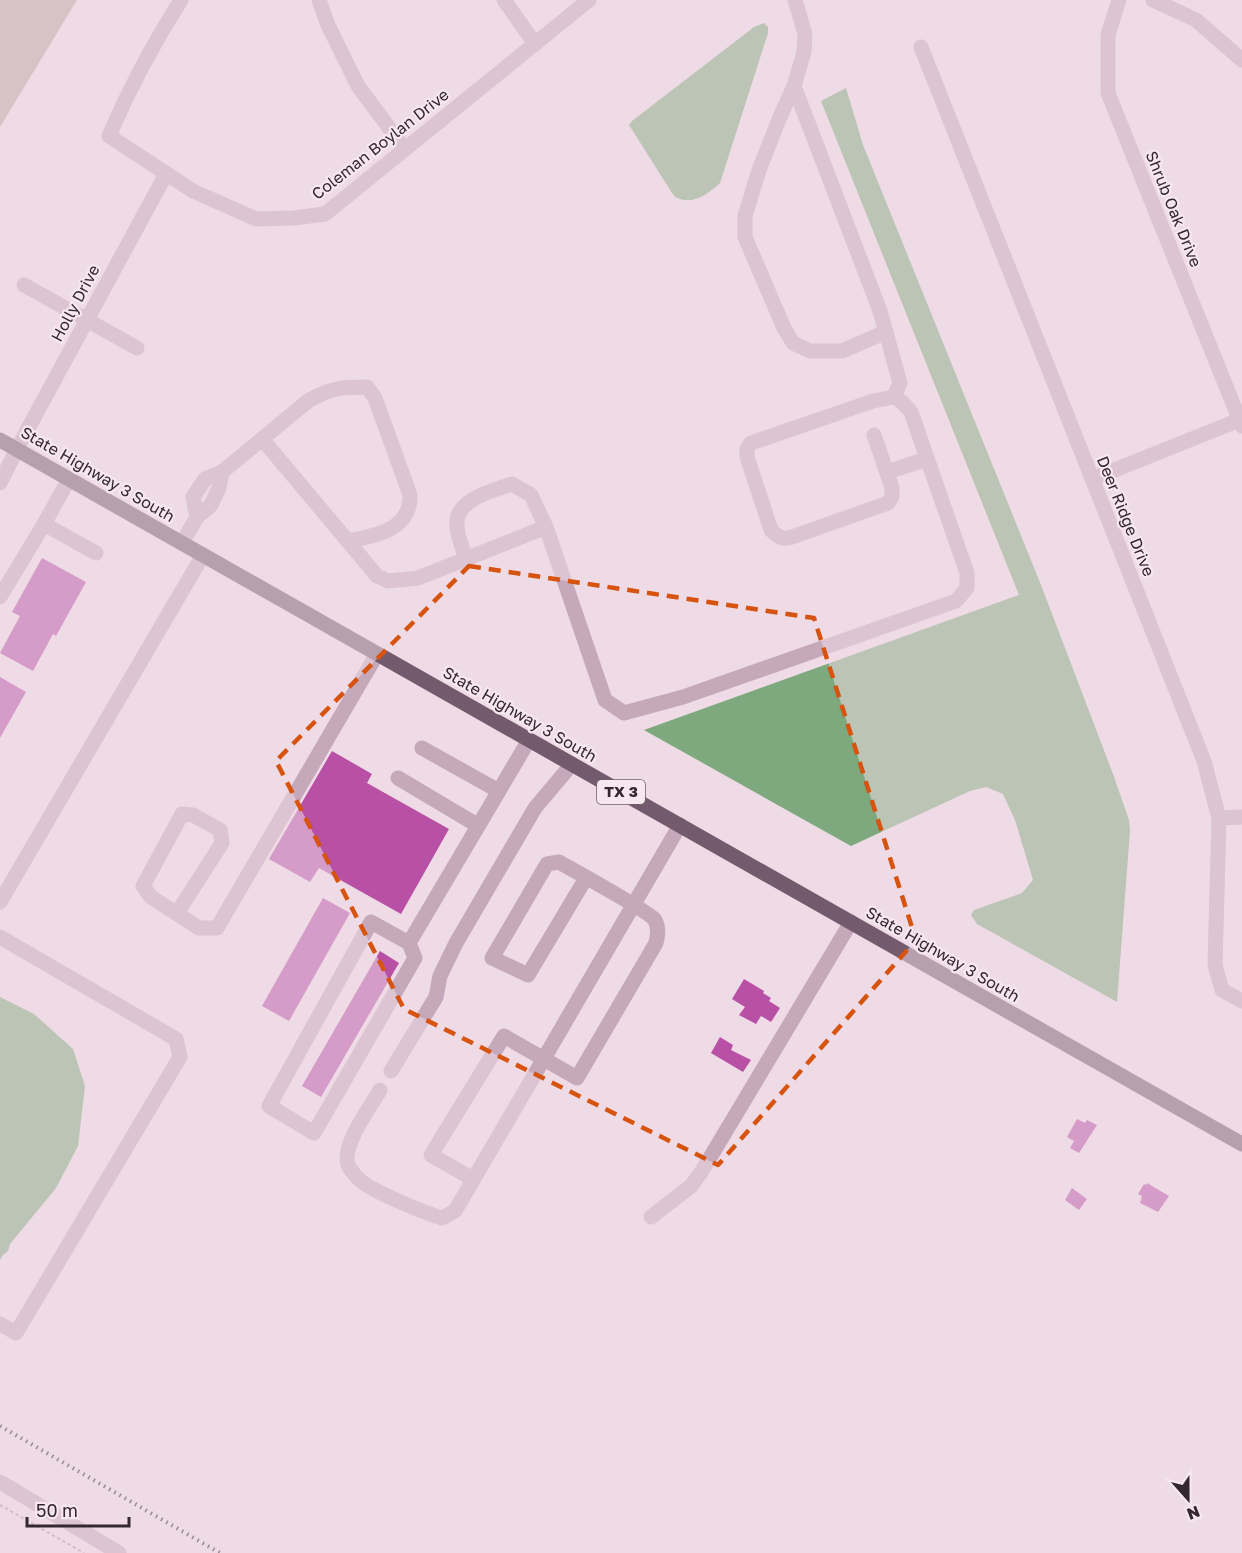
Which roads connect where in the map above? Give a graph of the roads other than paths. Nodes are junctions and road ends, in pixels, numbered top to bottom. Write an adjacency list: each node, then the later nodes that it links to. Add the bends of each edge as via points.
1 (181, 0): 13 (street, Coleman Boylan Drive, via 126,96 109,136)
2 (318, 0): 12 (street, via 358,86)
3 (504, 0): 8 (street)
4 (589, 0): 8 (street, Coleman Boylan Drive)
5 (1119, 0): 19 (street, Shrub Oak Drive, via 1108,35 1108,93)
6 (1153, 0): 10 (street, via 1196,20)
7 (796, 5): 11 (street, via 805,34)
8 (535, 44): 12 (street, Coleman Boylan Drive)
9 (921, 47): 26 (street, Deer Ridge Drive)
10 (1242, 60)
11 (794, 86): 16 (street); 16 (street, via 759,170 745,216 745,237 793,343 810,351 842,351)
12 (405, 149): 13 (street, Coleman Boylan Drive, via 325,214 294,218 256,219 193,191)
13 (166, 174): 15 (street, Holly Drive)
14 (24, 285): 15 (street)
15 (86, 321): 17 (street); 23 (street, Holly Drive)
16 (886, 332): 18 (street, via 900,383)
17 (137, 348)
18 (894, 397): 24 (street, via 910,412); 25 (street, via 873,400 751,444 747,449 771,530 785,539 888,503 892,488)
19 (1241, 422): 26 (street)
20 (874, 435): 25 (street)
21 (0, 440): 23 (main road, State Highway 3 South / TX 3)
22 (263, 440): 31 (street); 31 (street, via 322,393 339,387 367,387 375,398 410,503 400,523 387,531); 32 (street, via 222,472 211,505 197,517)
23 (16, 449): 27 (main road, State Highway 3 South / TX 3); 28 (street, Holly Drive)
24 (927, 459): 25 (street); 30 (street, via 967,573 967,588 956,601 683,697 624,713 605,700)
25 (887, 472)
26 (1092, 478): 44 (street, Deer Ridge Drive, via 1204,761)
27 (69, 479): 29 (street); 32 (main road, State Highway 3 South / TX 3)
28 (0, 483)
29 (44, 524): 33 (street); 36 (street)
30 (546, 527): 35 (street); 35 (street, via 531,495 512,484 480,495 462,508 456,525)
31 (348, 541): 35 (street, via 377,576 388,580 418,578)
32 (182, 543): 34 (main road, State Highway 3 South / TX 3)
33 (96, 553)
34 (203, 555): 37 (main road, State Highway 3 South / TX 3); 48 (street)
35 (465, 560)
36 (0, 597)
37 (377, 654): 38 (main road, State Highway 3 South / TX 3); 50 (street, via 217,928 199,928)
38 (529, 740): 40 (main road, State Highway 3 South / TX 3); 42 (street)
39 (422, 748): 42 (street)
40 (572, 764): 46 (main road, State Highway 3 South / TX 3); 56 (street, via 529,818 456,943 440,976 436,997)
41 (398, 778): 45 (street)
42 (497, 790): 45 (street)
43 (1242, 817): 44 (street)
44 (1220, 818): 54 (street, Deer Ridge Drive, via 1215,965 1222,990)
45 (477, 825): 53 (street)
46 (680, 825): 49 (street); 51 (main road, State Highway 3 South / TX 3)
47 (586, 878): 47 (street, via 559,862 547,864 492,957 528,975); 49 (street)
48 (0, 902)
49 (633, 905): 55 (street); 55 (street, via 654,918 656,943 577,1078)
50 (177, 914): 50 (street, via 151,897 143,886 182,814 192,815 220,830 222,843)
51 (850, 922): 58 (main road, State Highway 3 South / TX 3); 60 (street, via 702,1171 691,1186)
52 (0, 937): 61 (street, via 176,1039 180,1056 16,1333)
53 (409, 943): 53 (street, via 371,922 269,1106 314,1133 415,958)
54 (1242, 1000)
55 (544, 1059): 59 (street); 59 (street, via 504,1036 431,1155)
56 (391, 1071)
57 (380, 1090): 59 (street, via 353,1137 346,1159 362,1183 442,1218 455,1211)
58 (1242, 1144)
59 (473, 1179)
60 (651, 1217)
61 (0, 1324)
62 (0, 1482): 63 (street)
63 (119, 1553)

